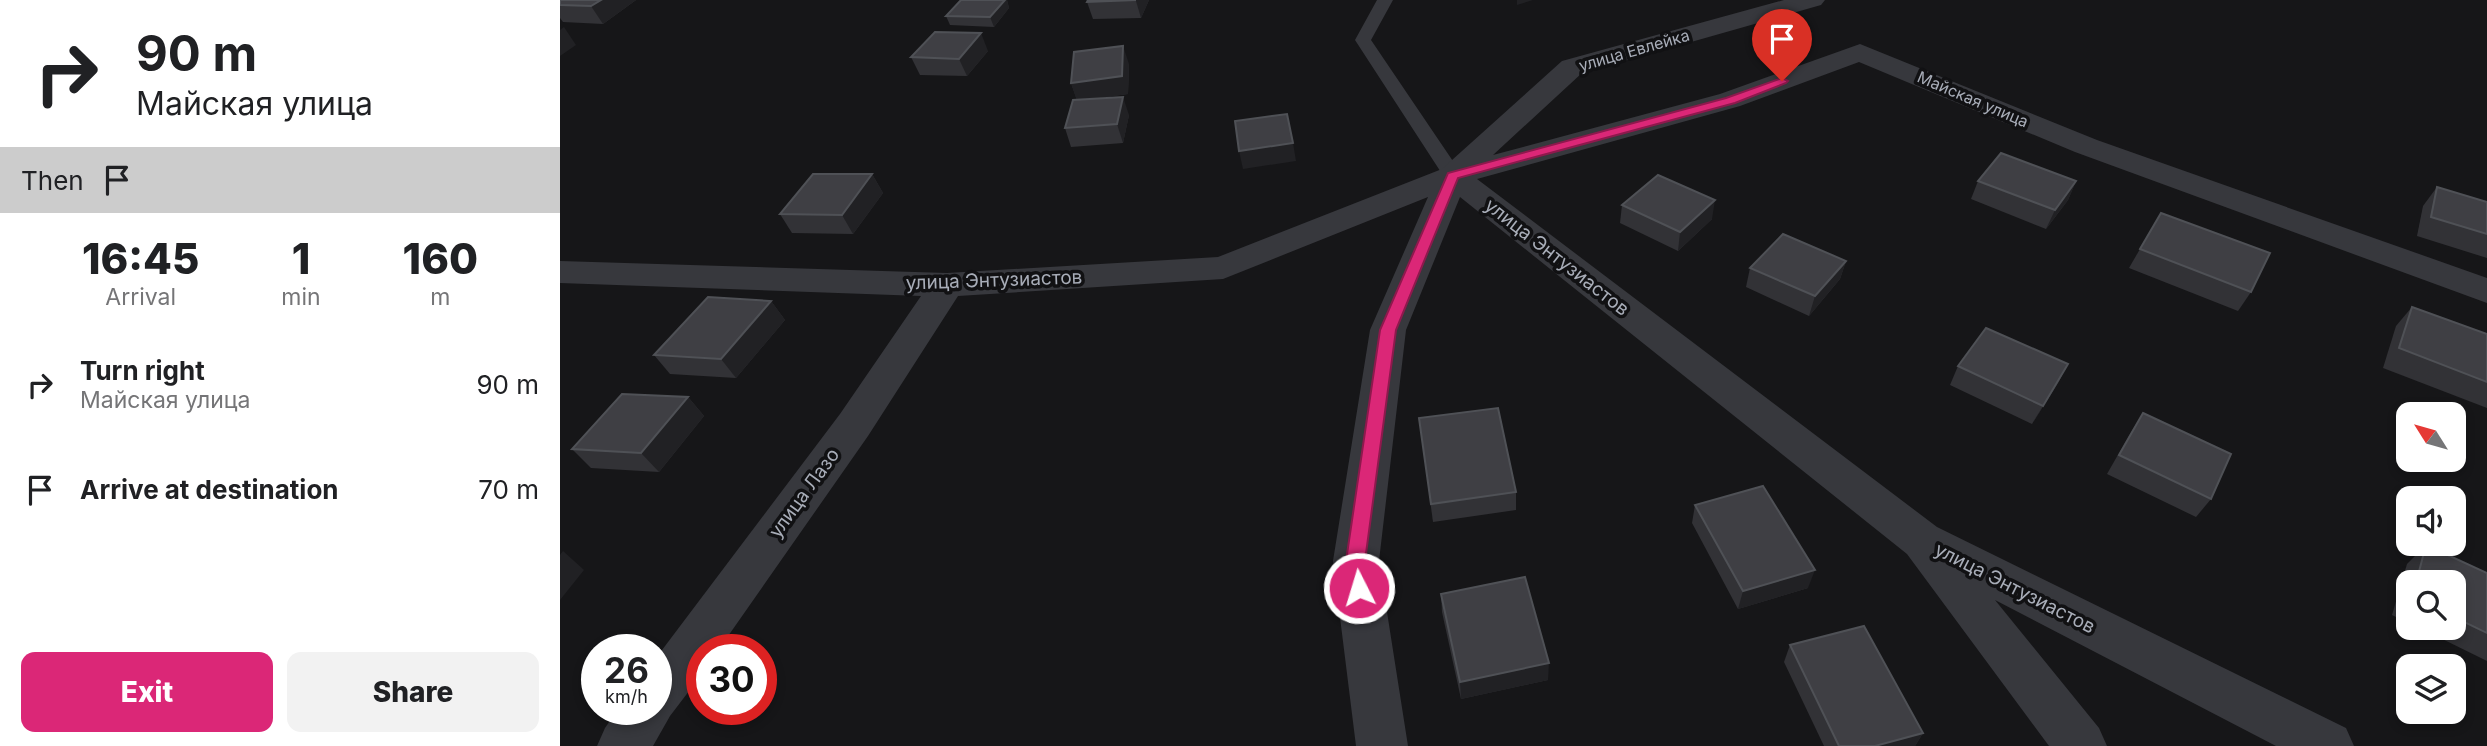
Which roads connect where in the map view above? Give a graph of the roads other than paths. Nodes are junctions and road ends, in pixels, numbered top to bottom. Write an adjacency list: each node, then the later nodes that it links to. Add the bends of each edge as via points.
1 (1385, 0): 3 (lane, via 1363,40)
2 (1812, 0): 3 (street, улица Евлейка, via 1572,67)
3 (1453, 176): 5 (street, улица Энтузиастов, via 1223,268); 6 (street, Майская улица, via 1730,100 1860,52 2086,146); 7 (street, улица Энтузиастов); 11 (street, via 1388,330 1356,561)
4 (560, 272): 5 (street, улица Энтузиастов)
5 (947, 285): 8 (street, улица Лазо, via 854,425)
6 (2487, 291)
7 (1921, 540): 12 (street); 13 (street, улица Энтузиастов)
8 (672, 676)
9 (637, 725): 10 (street)
10 (623, 746)
11 (1382, 746)
12 (2081, 746)
13 (2328, 746)

